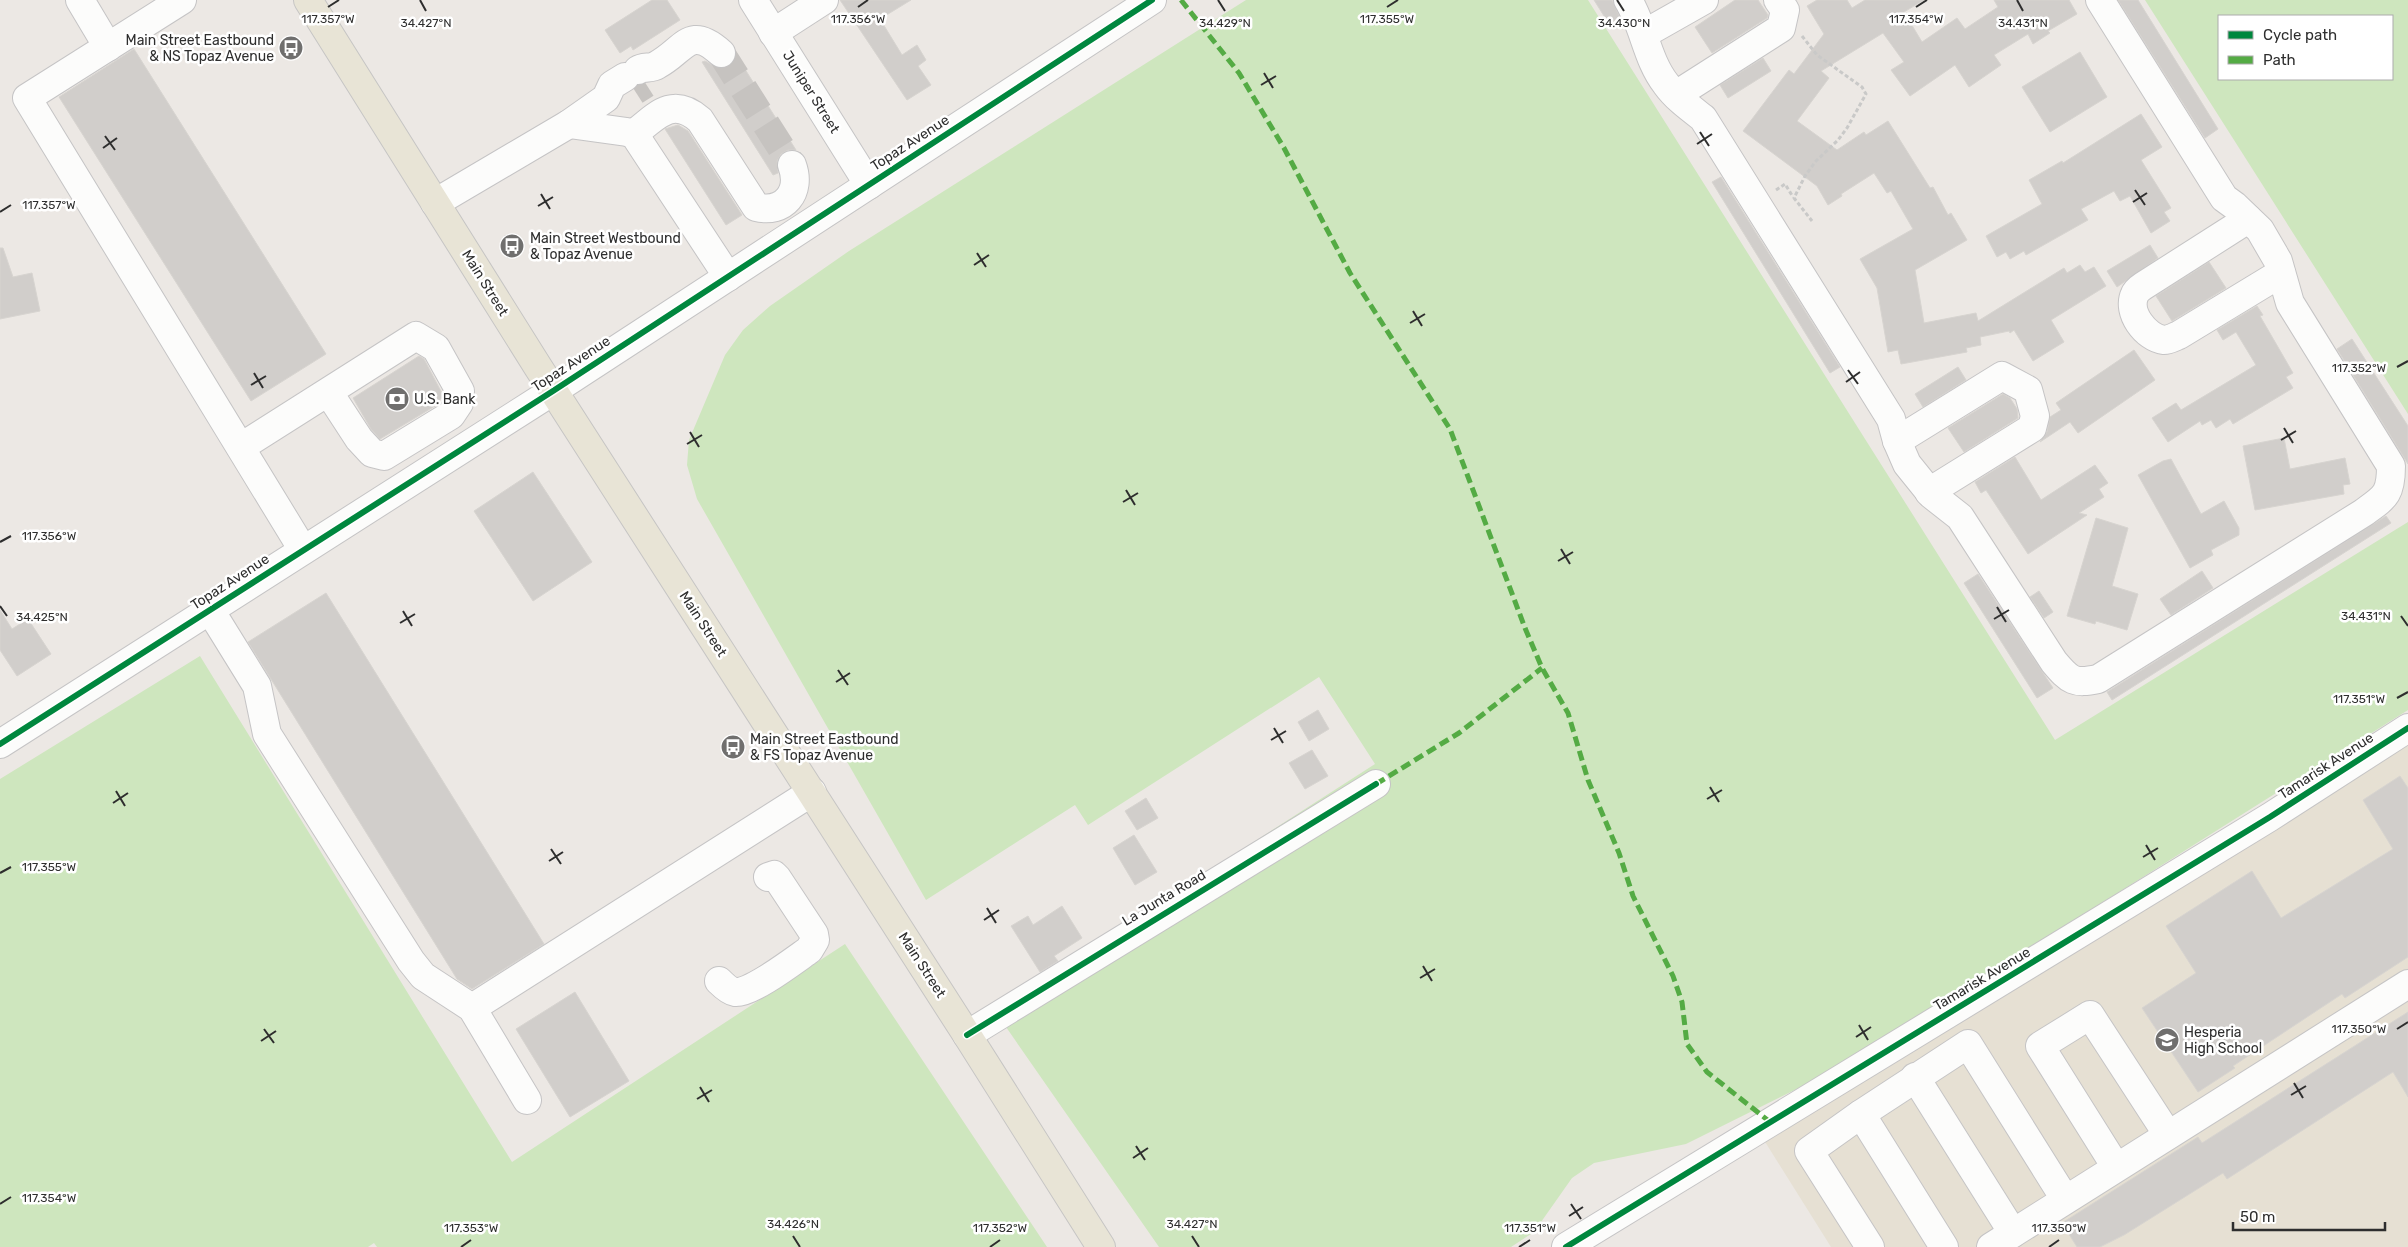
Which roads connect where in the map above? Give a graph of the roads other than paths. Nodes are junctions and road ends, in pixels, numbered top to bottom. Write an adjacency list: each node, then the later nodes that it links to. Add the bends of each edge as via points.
1 (80, 0): 13 (street)
2 (182, 0): 13 (street)
3 (308, 0): 20 (main road, Main Street)
4 (753, 0): 11 (street, Juniper Street)
5 (824, 0): 11 (street)
6 (1152, 0): 19 (street, Topaz Avenue)
7 (1628, 0): 12 (street)
8 (1704, 0): 12 (street)
9 (1778, 0): 15 (street, via 1785,10 1781,28)
10 (2100, 0): 21 (street, via 2224,198)
11 (773, 33): 19 (street, Juniper Street)
12 (1644, 34): 15 (street, via 1665,84)
13 (108, 47): 27 (street, via 28,98)
14 (721, 53): 16 (street, via 709,42 695,40 679,48 640,78 612,85 606,98)
15 (1676, 95): 26 (street, via 1703,118 1891,419)
16 (569, 124): 17 (street); 20 (street)
17 (634, 134): 18 (street, via 666,110 678,107 689,110 700,120 756,207 776,207 790,198 797,178); 23 (street)
18 (792, 165)
19 (869, 185): 23 (street, Topaz Avenue)
20 (436, 203): 24 (main road, Main Street)
21 (2248, 219): 22 (street, via 2260,230 2278,261); 22 (street, via 2143,286 2135,293 2135,316 2156,338 2166,340)
22 (2281, 273): 28 (street, via 2290,303 2391,466 2391,480 2385,497 2098,679 2080,682 2067,678 1960,518)
23 (728, 276): 24 (street, Topaz Avenue)
24 (553, 391): 29 (street, Topaz Avenue); 34 (main road, Main Street)
25 (330, 392): 25 (street, via 416,336 436,348 460,391 459,403 451,415 384,456 372,453 359,439); 27 (street)
26 (1896, 441): 28 (street, via 1907,464); 28 (street, via 2002,376 2028,390 2035,416 2032,428)
27 (241, 447): 29 (street)
28 (1929, 492)
29 (303, 550): 30 (street, Topaz Avenue)
30 (210, 610): 32 (street, Topaz Avenue); 38 (street, via 257,686 267,734 411,961 423,976)
31 (2408, 728): 49 (street, Tamarisk Avenue, via 2270,817)
32 (0, 744)
33 (1376, 784): 39 (street, La Junta Road)
34 (812, 792): 38 (street); 39 (main road, Main Street)
35 (768, 876): 36 (street, via 777,878 814,934 813,945 752,988 731,991)
36 (718, 981)
37 (2408, 984): 43 (street)
38 (472, 1008): 41 (street)
39 (967, 1034): 48 (main road, Main Street)
40 (1915, 1077): 42 (street); 45 (street, via 1968,1044); 46 (street)
41 (527, 1100)
42 (1861, 1114): 47 (street); 50 (street, via 1809,1151)
43 (2168, 1134): 44 (street); 44 (street, via 2090,1015 2040,1046)
44 (2116, 1167): 45 (street)
45 (2066, 1199): 46 (street)
46 (2002, 1240)
47 (1938, 1245)
48 (1101, 1247)
49 (1566, 1247)
50 (1870, 1247)

